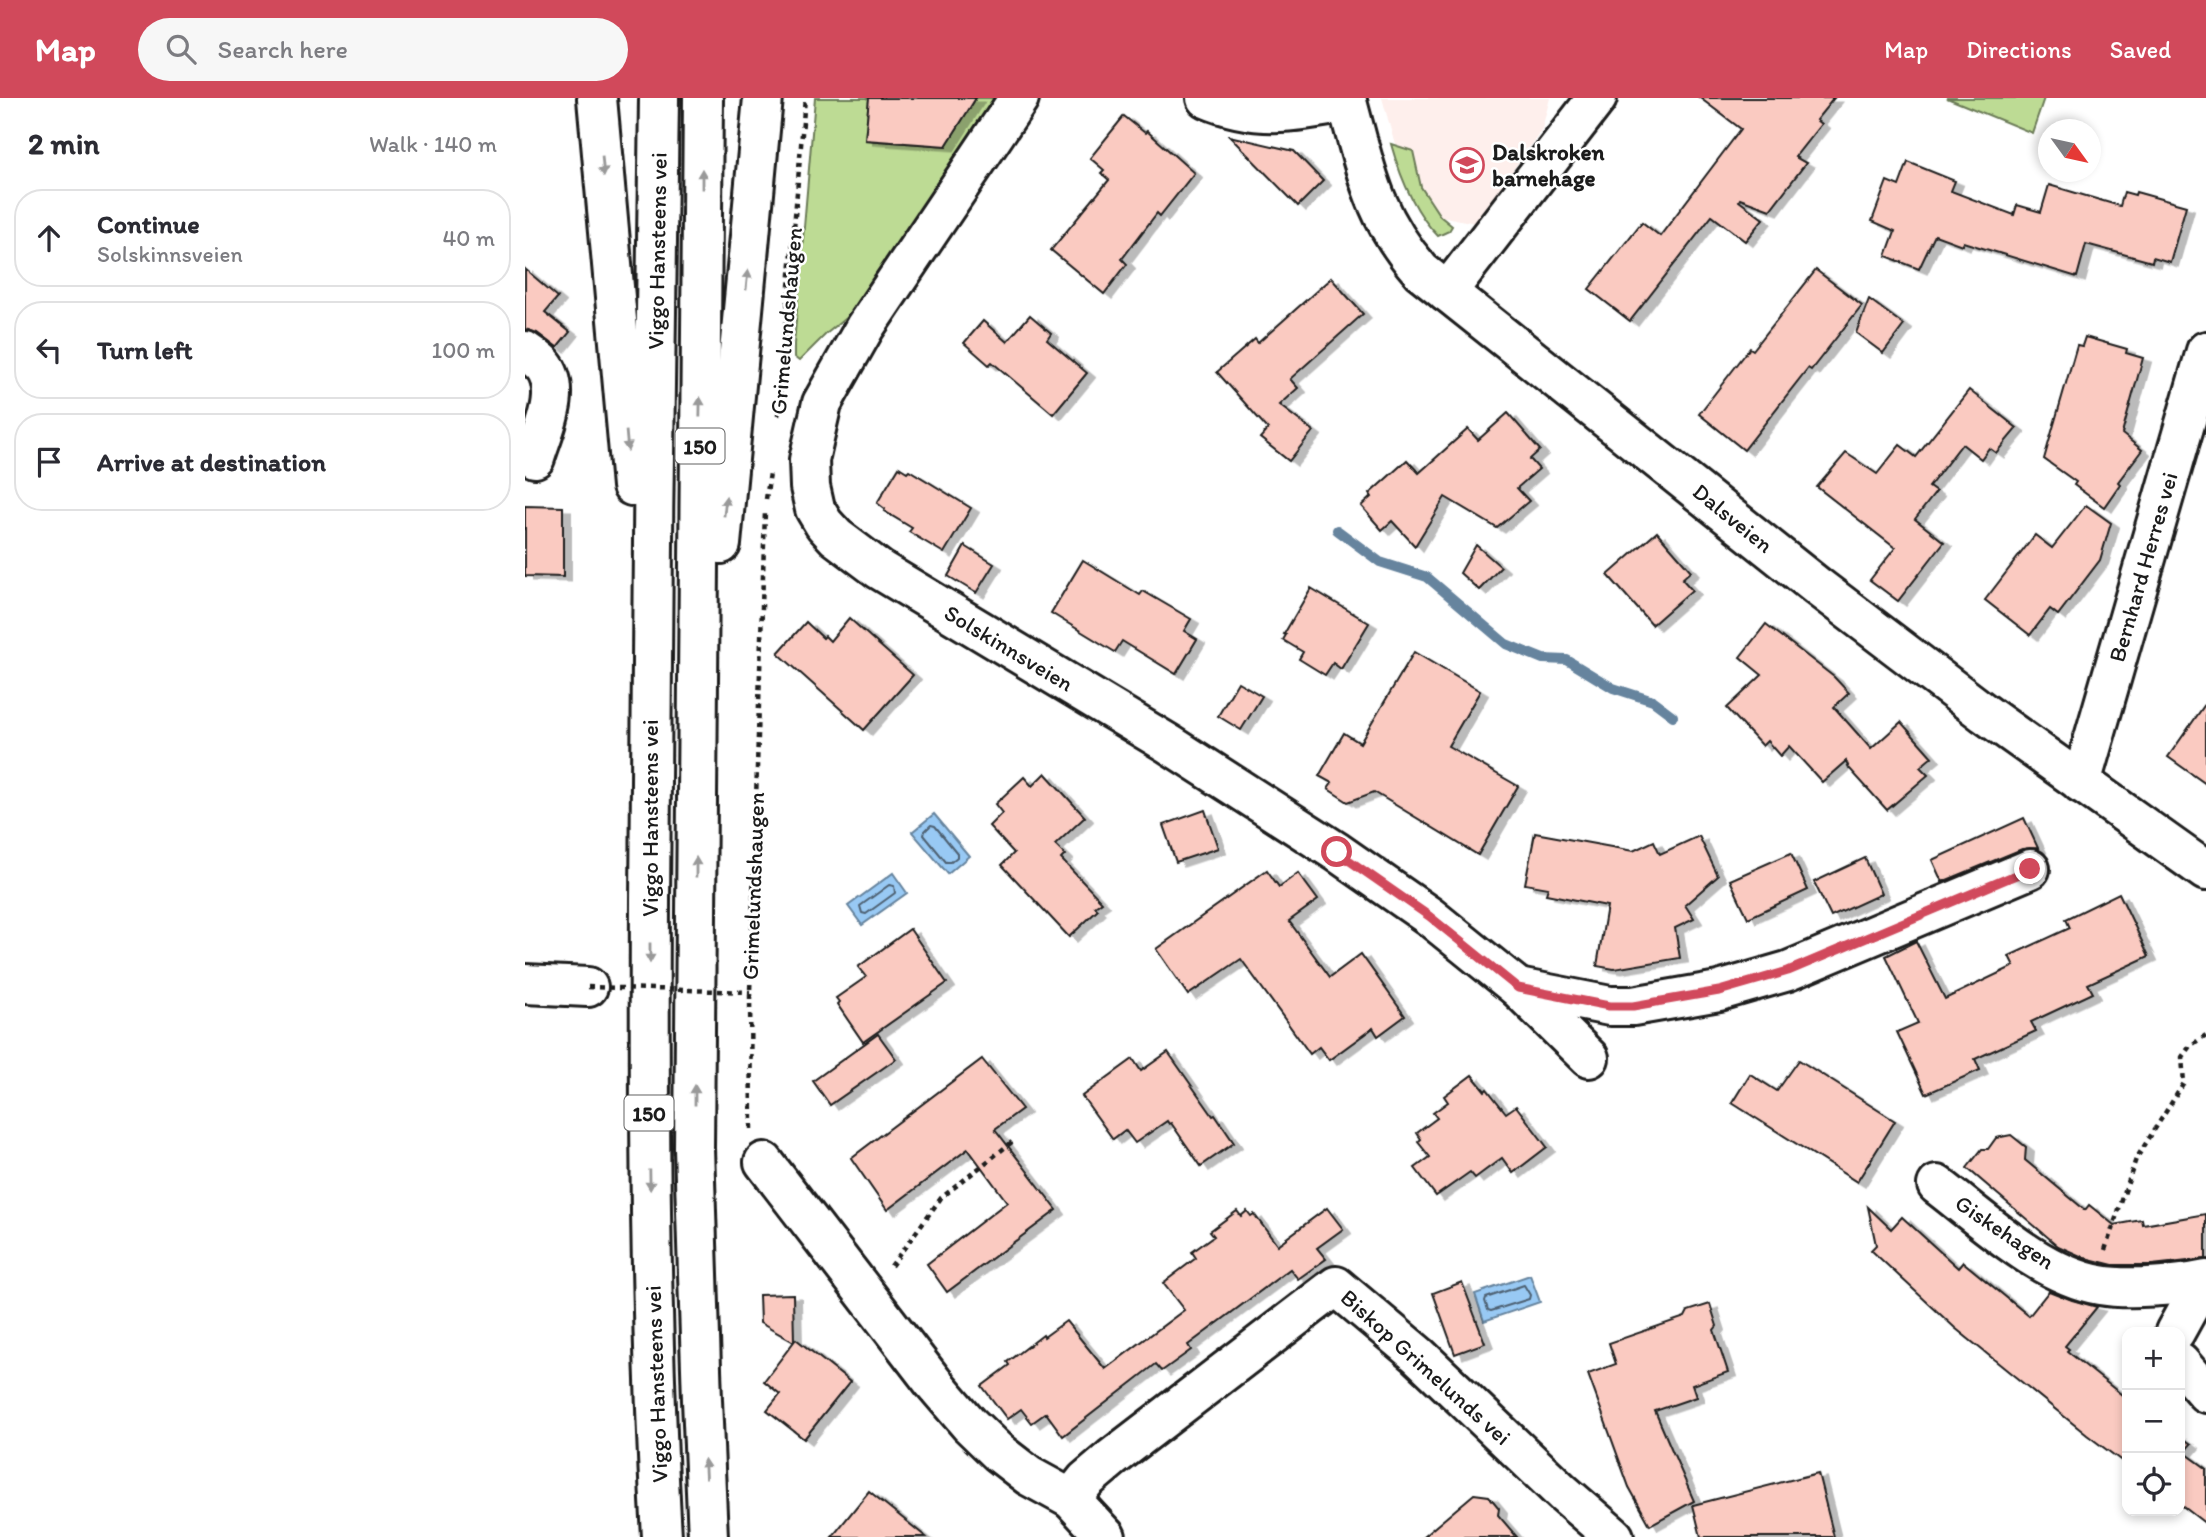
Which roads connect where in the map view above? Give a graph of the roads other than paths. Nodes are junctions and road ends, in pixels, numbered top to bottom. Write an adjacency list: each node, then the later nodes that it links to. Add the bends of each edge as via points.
1 (597, 98): 13 (main road, one-way to 13)
2 (659, 98): 13 (main road, Viggo Hansteens vei / 150)
3 (703, 98): 15 (main road, Viggo Hansteens vei / 150, one-way to 3)
4 (763, 98): 15 (main road, one-way to 4)
5 (1019, 98): 20 (main road, Solskinnsveien, via 865,327 822,403 809,460 815,509 836,537 880,570 1169,744 1337,852 1429,916)
6 (1206, 98): 8 (main road, via 1266,114)
7 (1597, 98): 9 (main road)
8 (1346, 101): 9 (main road, Dalsveien, via 1382,217 1406,254)
9 (1447, 292): 14 (main road, Dalsveien, via 1818,587)
10 (525, 351): 12 (main road, via 543,365 553,387)
11 (2206, 351): 14 (main road, Bernhard Herres vei)
12 (535, 458)
13 (650, 689): 29 (main road, Viggo Hansteens vei / 150, one-way to 29, via 649,1142)
14 (2081, 783): 17 (main road, Dalsveien)
15 (697, 794): 30 (main road, Viggo Hansteens vei / 150, one-way to 15, via 694,1148)
16 (2030, 869): 20 (main road, via 1788,971 1719,991 1609,1006)
17 (2206, 871)
18 (525, 984): 19 (main road)
19 (588, 988)
20 (1518, 988): 21 (main road, Solskinnsveien)
21 (1589, 1058)
22 (764, 1161): 28 (main road, via 969,1424 1029,1476)
23 (1937, 1185): 24 (main road, Giskehagen, via 2039,1260 2094,1284 2122,1287)
24 (2202, 1281): 25 (main road, Giskehagen)
25 (2178, 1327)
26 (2185, 1369): 27 (main road)
27 (2206, 1393)
28 (1071, 1499): 31 (main road); 32 (main road, Biskop Grimelunds vei, via 1112,1458 1336,1286 1418,1355)
29 (662, 1537)
30 (708, 1537)
31 (1106, 1537)
32 (1614, 1537)

